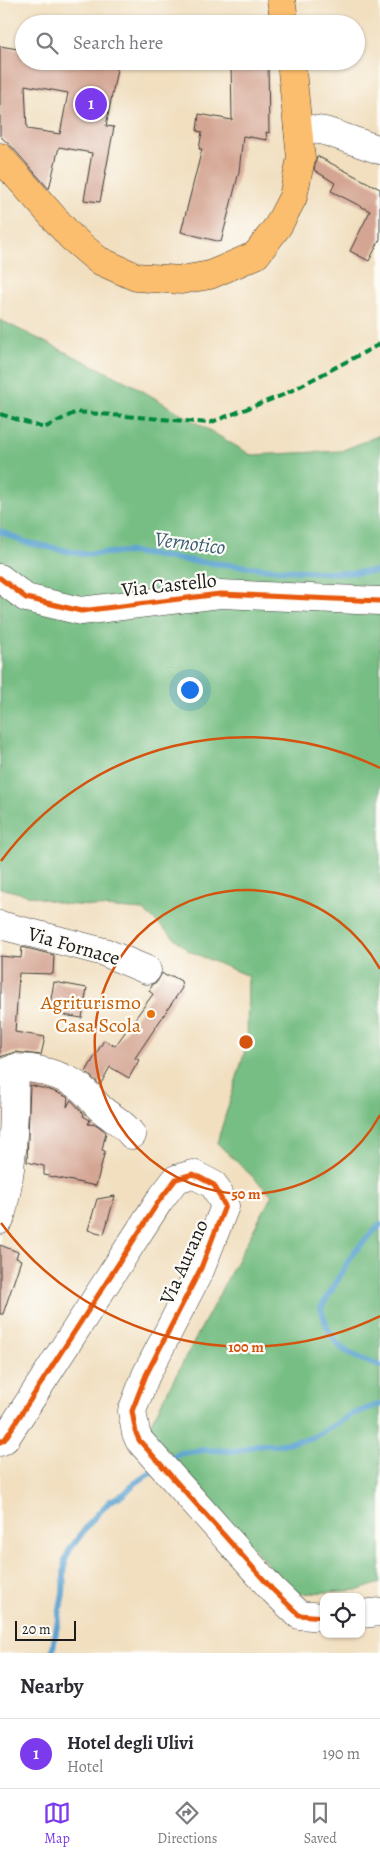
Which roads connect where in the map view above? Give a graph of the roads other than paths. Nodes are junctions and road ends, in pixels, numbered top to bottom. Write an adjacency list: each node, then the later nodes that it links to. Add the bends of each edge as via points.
1 (281, 0): 2 (main road)
2 (284, 15)
3 (292, 70): 4 (main road)
4 (298, 127): 5 (street, via 325,130); 6 (main road, via 301,158 293,197 278,226 256,254 210,275 181,280 136,277 98,260 71,237)
5 (380, 150)
6 (0, 157)
7 (0, 578): 8 (street, Via Castello, via 26,598 81,611 220,594)
8 (380, 601)
9 (0, 925): 10 (street, Via Fornace, via 104,952)
10 (147, 970)
11 (8, 1071): 12 (street, via 25,1068 66,1077); 13 (street, via 13,1152)
12 (132, 1135)
13 (0, 1220)
14 (0, 1442): 17 (street, Via Aurano, via 176,1179 193,1174 214,1185 225,1206 201,1268 146,1375 132,1412 136,1432 139,1440 272,1589 299,1615)
15 (380, 1612): 16 (street)
16 (365, 1614)
17 (320, 1617)

